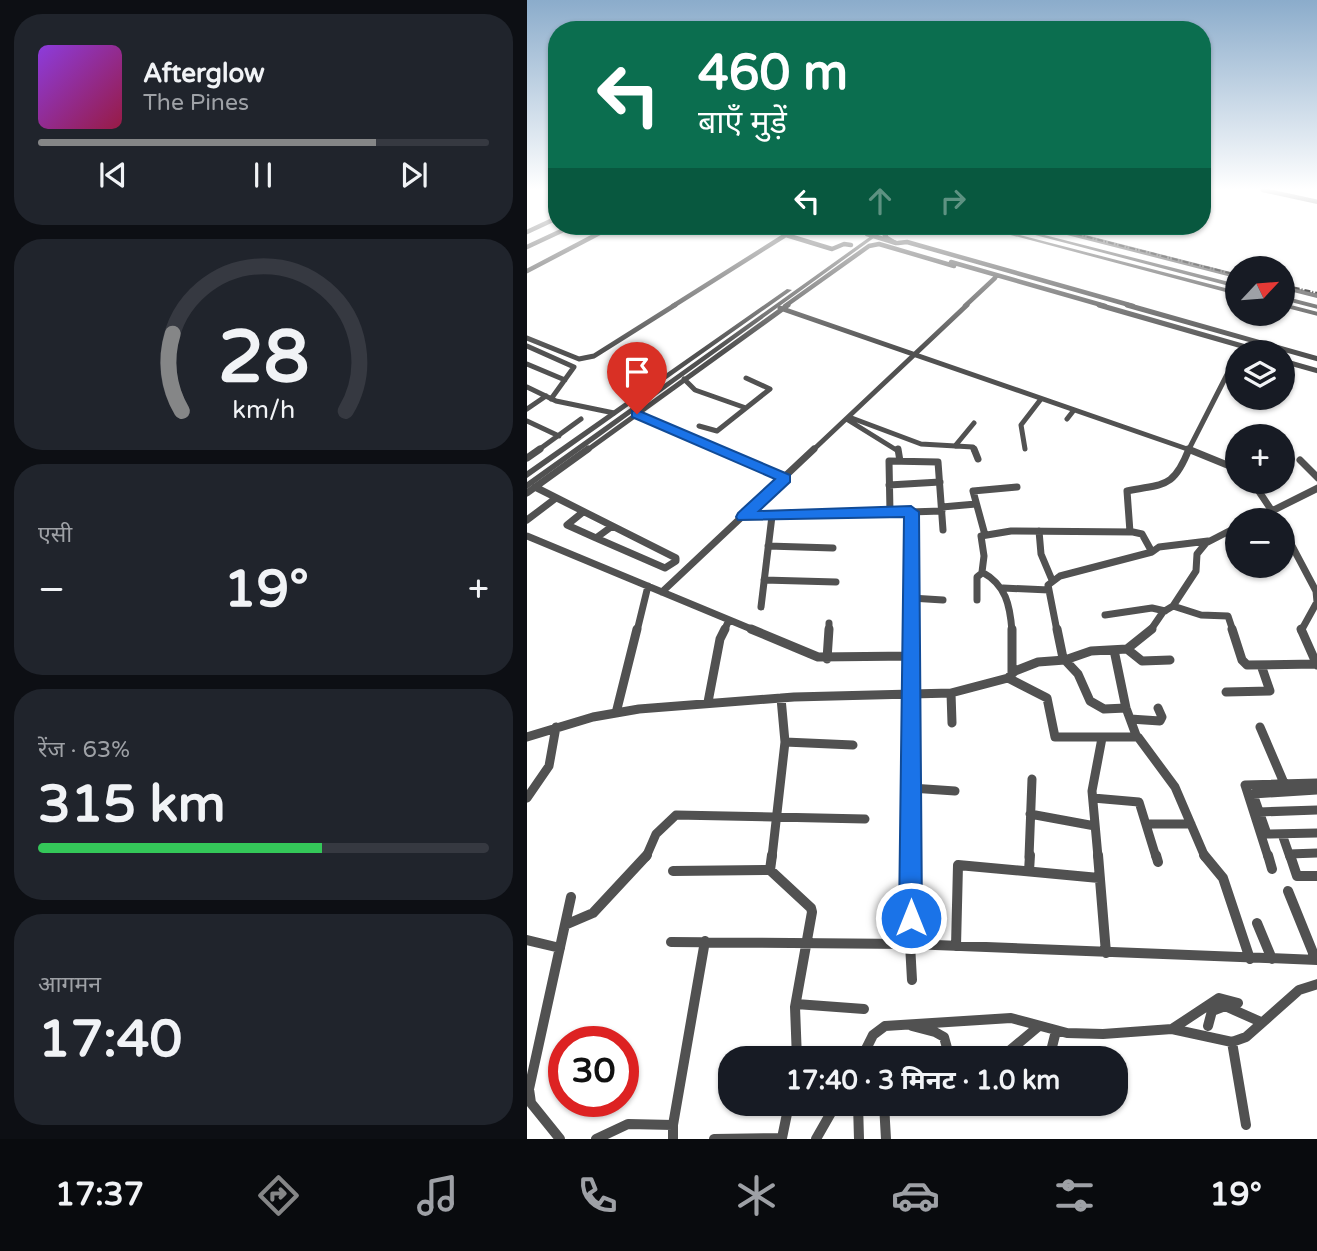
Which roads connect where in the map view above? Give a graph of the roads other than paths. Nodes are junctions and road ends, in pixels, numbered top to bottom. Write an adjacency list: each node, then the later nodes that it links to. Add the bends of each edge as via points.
1 (581, 243): 18 (street)
2 (773, 243): 31 (street, via 594,356 579,359)
3 (813, 243): 14 (street, via 832,249)
4 (858, 243): 14 (street)
5 (862, 243): 29 (street)
6 (877, 243): 17 (street)
7 (882, 243): 15 (street)
8 (897, 243): 32 (street)
9 (911, 243): 39 (street)
10 (1052, 243): 24 (street)
11 (1067, 243): 22 (street)
12 (1081, 243): 23 (street)
13 (1108, 243): 20 (street)
14 (851, 246): 50 (street)
15 (934, 258): 17 (street); 33 (street)
16 (527, 264): 18 (street)
17 (954, 266): 21 (street)
18 (536, 267): 19 (street)
19 (527, 271)
20 (1225, 273)
21 (995, 278): 34 (street); 36 (street)
22 (1225, 284)
23 (1225, 284)
24 (1225, 284)
25 (1295, 290): 26 (street)
26 (1317, 296)
27 (1295, 302): 30 (street)
28 (1295, 302): 30 (street)
29 (779, 307): 36 (street); 42 (street); 72 (street)
30 (1317, 308)
31 (527, 338)
32 (1225, 344)
33 (1225, 344)
34 (1225, 344)
35 (527, 345): 43 (street, via 574,367)
36 (914, 356): 46 (street); 52 (street)
37 (1295, 359): 39 (street)
38 (527, 363): 43 (street)
39 (1317, 365)
40 (746, 378): 47 (street, via 770,387)
41 (1225, 378): 61 (street, via 1191,439)
42 (684, 379): 47 (street, via 695,390); 51 (street)
43 (565, 380): 45 (street)
44 (528, 388): 45 (street)
45 (548, 397): 48 (street); 50 (street)
46 (1041, 399): 49 (street); 60 (street, via 1021,425)
47 (746, 408): 57 (street, via 717,431)
48 (527, 409)
49 (1074, 410): 54 (street); 61 (street)
50 (614, 413): 67 (street)
51 (637, 414): 68 (street); 72 (street)
52 (848, 418): 59 (street, via 921,444); 65 (street, via 898,449); 68 (street)
53 (581, 419): 58 (street)
54 (1067, 419)
55 (527, 421): 58 (street)
56 (974, 424): 59 (street)
57 (699, 426)
58 (559, 436): 62 (street)
59 (955, 446): 63 (street, via 973,447)
60 (1025, 449)
61 (1190, 450): 66 (street); 93 (street, via 1167,481 1156,488 1127,491)
62 (527, 458)
63 (978, 459)
64 (1300, 460): 69 (street)
65 (900, 461): 70 (street, via 938,462); 71 (street, via 889,461)
66 (1225, 464)
67 (527, 475)
68 (785, 478): 86 (street)
69 (1317, 478)
70 (940, 482): 71 (street); 81 (street)
71 (889, 485): 83 (street)
72 (531, 487): 75 (street); 77 (street)
73 (1017, 487): 78 (street, via 974,490)
74 (1317, 488): 80 (street)
75 (527, 493)
76 (1261, 494): 79 (street)
77 (556, 498): 82 (street); 87 (street)
78 (976, 504): 81 (street); 96 (street)
79 (1272, 508)
80 (1280, 508)
81 (942, 509): 84 (street); 91 (street)
82 (582, 512): 88 (street); 89 (street)
83 (890, 512): 84 (street); 85 (street)
84 (911, 512): 111 (street)
85 (772, 516): 86 (street); 99 (street)
86 (743, 517): 110 (street)
87 (527, 520)
88 (567, 525): 90 (street); 97 (street)
89 (611, 527): 97 (street); 97 (street, via 676,561 665,568)
90 (560, 530)
91 (943, 530)
92 (1039, 531): 93 (street); 96 (street); 105 (street, via 1041,554)
93 (1130, 532): 101 (street, via 1142,534)
94 (1225, 533): 98 (street)
95 (527, 536): 107 (street)
96 (985, 536): 103 (street, via 981,537)
97 (596, 538)
98 (1208, 541): 101 (street); 115 (street, via 1197,554 1196,571)
99 (768, 546): 100 (street); 104 (street)
100 (833, 548)
101 (1152, 552): 105 (street)
102 (1295, 552): 126 (street, via 1316,591 1317,602 1301,629)
103 (982, 573): 108 (street, via 991,574); 113 (street, via 977,577)
104 (764, 580): 106 (street); 114 (street)
105 (1052, 580): 109 (street)
106 (836, 582)
107 (648, 586): 110 (street); 135 (street)
108 (1003, 588): 109 (street); 127 (street, via 1013,630)
109 (1049, 590): 123 (street)
110 (662, 592): 117 (street)
111 (911, 598): 112 (street); 121 (street)
112 (943, 600)
113 (977, 600)
114 (761, 607)
115 (1169, 608): 116 (street); 119 (street, via 1152,630); 125 (street, via 1201,615 1225,614 1242,660 1247,665)
116 (1106, 615)
117 (729, 620): 122 (street); 132 (street, via 720,639)
118 (829, 623): 122 (street)
119 (1127, 649): 120 (street); 124 (street, via 1142,661)
120 (1114, 650): 123 (street); 133 (street)
121 (912, 656): 122 (street); 130 (street)
122 (827, 659)
123 (1065, 660): 127 (street, via 1035,663); 133 (street, via 1093,703 1104,709)
124 (1170, 660)
125 (1261, 665): 126 (street); 129 (street, via 1270,691)
126 (1317, 665)
127 (1010, 676): 128 (street); 142 (street, via 1047,698 1055,737)
128 (951, 692): 130 (street); 137 (street)
129 (1226, 692)
130 (913, 695): 131 (street); 148 (street)
131 (781, 698): 132 (street); 143 (street)
132 (708, 702): 135 (street)
133 (1126, 708): 136 (street)
134 (1158, 708): 136 (street, via 1160,720)
135 (616, 713): 138 (street)
136 (1130, 719): 140 (street)
137 (952, 723)
138 (556, 727): 141 (street); 152 (street, via 544,780)
139 (1260, 727): 146 (street)
140 (1136, 736): 142 (street); 159 (street, via 1175,787)
141 (527, 737)
142 (1102, 738): 151 (street)
143 (785, 742): 144 (street); 156 (street)
144 (853, 745)
145 (1032, 779): 155 (street)
146 (1284, 783): 147 (street); 166 (street, via 1245,785)
147 (1317, 783)
148 (911, 788): 150 (street); 180 (street)
149 (1317, 790): 154 (street, via 1253,792)
150 (955, 791)
151 (1093, 797): 158 (street, via 1139,802); 160 (street)
152 (527, 798)
153 (1317, 810): 154 (street)
154 (1259, 812): 162 (street, via 1267,833)
155 (1030, 814): 160 (street); 169 (street)
156 (776, 816): 157 (street); 167 (street); 175 (street, via 676,815 656,834 646,858 607,901)
157 (865, 819)
158 (1147, 824): 159 (street); 165 (street)
159 (1191, 824): 184 (street, via 1206,859 1225,884)
160 (1095, 826): 171 (street)
161 (1317, 833): 162 (street)
162 (1282, 834): 164 (street)
163 (1317, 853): 164 (street)
164 (1289, 854): 170 (street, via 1297,876)
165 (1158, 862)
166 (1272, 869)
167 (770, 870): 168 (street); 177 (street, via 811,908)
168 (673, 871)
169 (1029, 871): 171 (street); 181 (street, via 958,865)
170 (1317, 876)
171 (1099, 878): 183 (street)
172 (1288, 891): 186 (street)
173 (571, 897): 175 (street)
174 (1257, 923): 185 (street)
175 (565, 925): 182 (street)
176 (527, 940): 182 (street)
177 (805, 941): 179 (street); 180 (street); 190 (street)
178 (671, 942): 179 (street)
179 (705, 942): 208 (street)
180 (910, 944): 181 (street); 187 (street)
181 (956, 946): 183 (street)
182 (560, 948): 210 (street, via 529,1089 531,1103)
183 (1106, 953): 184 (street)
184 (1250, 959): 185 (street)
185 (1272, 959): 186 (street)
186 (1317, 960)
187 (912, 980)
188 (1317, 984): 192 (street, via 1299,990)
189 (1238, 1003): 196 (street, via 1219,998)
190 (796, 1004): 191 (street); 199 (street)
191 (864, 1009)
192 (1261, 1023): 195 (street, via 1225,1006 1212,1011); 198 (street)
193 (904, 1024): 194 (street, via 1004,1018); 200 (street, via 878,1030); 201 (street, via 943,1034)
194 (1039, 1026): 197 (street); 202 (street)
195 (1208, 1026)
196 (1172, 1029): 197 (street, via 1103,1034); 198 (street)
197 (1055, 1031): 203 (street)
198 (1232, 1042): 209 (street)
199 (797, 1046)
200 (869, 1046)
201 (949, 1046)
202 (1015, 1046)
203 (1052, 1046)
204 (787, 1116): 213 (street, via 782,1138)
205 (829, 1116): 214 (street)
206 (858, 1116): 215 (street)
207 (885, 1116): 216 (street)
208 (673, 1125): 211 (street, via 628,1124); 212 (street)
209 (1246, 1125)
210 (560, 1139)
211 (596, 1139)
212 (673, 1139)
213 (714, 1139)
214 (816, 1139)
215 (859, 1139)
216 (886, 1139)

